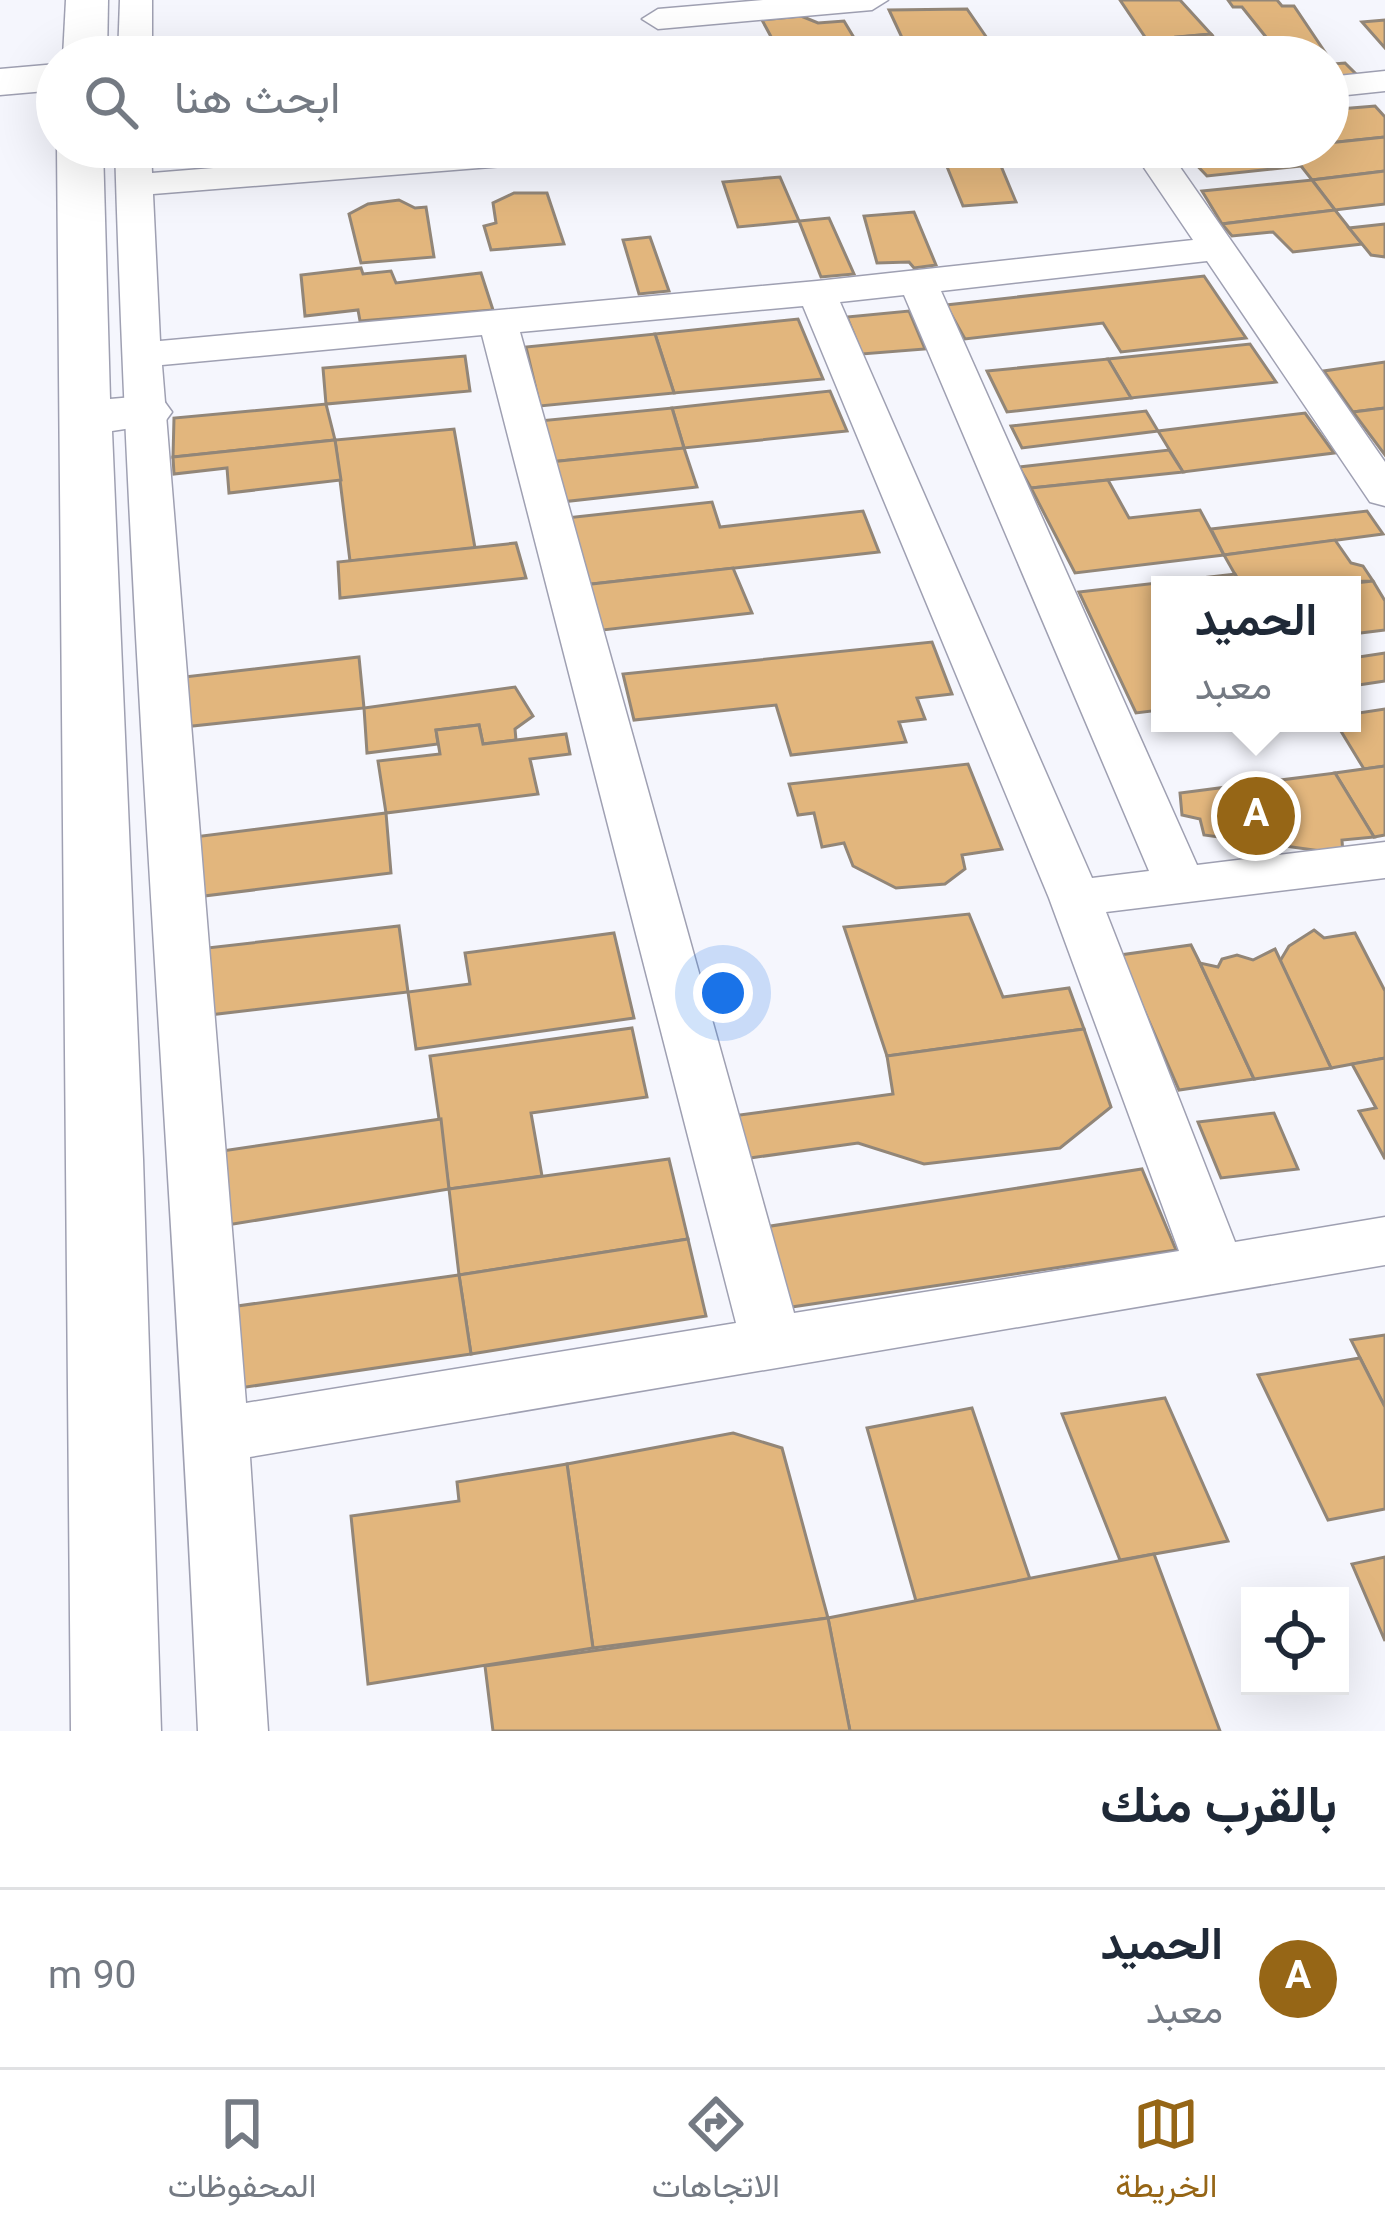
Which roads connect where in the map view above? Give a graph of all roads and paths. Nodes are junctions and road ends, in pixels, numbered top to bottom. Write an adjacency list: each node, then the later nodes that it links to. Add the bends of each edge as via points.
1 (87, 0): 5 (main road)
2 (136, 0): 6 (street)
3 (872, 0): 4 (street)
4 (654, 9)
5 (86, 36)
6 (135, 36)
7 (36, 79): 8 (main road)
8 (0, 82)
9 (1385, 82): 10 (street)
10 (1349, 85)
11 (108, 168): 19 (main road, via 77,200)
12 (117, 168): 18 (street)
13 (1162, 168): 14 (street)
14 (1215, 249): 15 (street); 20 (street)
15 (918, 282): 16 (street); 22 (street)
16 (817, 293): 17 (street); 23 (street)
17 (498, 322): 18 (street); 26 (street)
18 (141, 355): 19 (street)
19 (114, 415): 27 (street); 28 (main road, via 106,1183)
20 (1385, 493)
21 (1385, 860): 22 (street)
22 (1180, 884): 23 (street)
23 (1076, 898): 25 (street)
24 (1385, 1241): 25 (street)
25 (1215, 1268): 26 (street)
26 (771, 1341): 27 (street)
27 (217, 1435): 29 (street)
28 (116, 1731)
29 (232, 1731)

